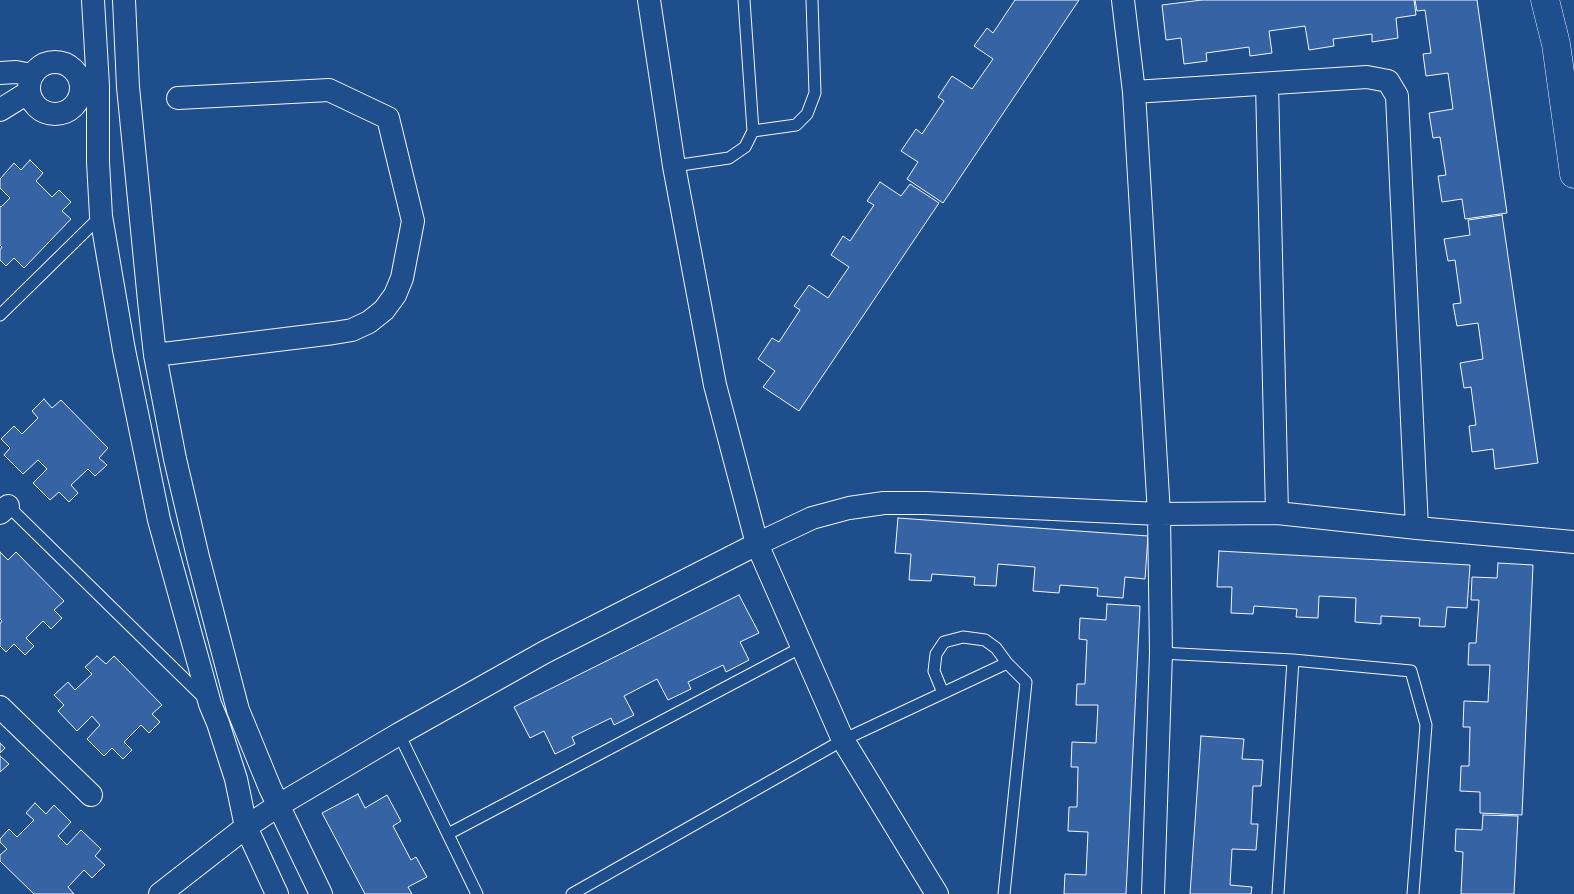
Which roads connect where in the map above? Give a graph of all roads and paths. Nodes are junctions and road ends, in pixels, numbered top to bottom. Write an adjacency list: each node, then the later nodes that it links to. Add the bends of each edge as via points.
1 (93, 0): 12 (street)
2 (124, 0): 11 (street)
3 (650, 0): 17 (street)
4 (744, 0): 16 (lane)
5 (812, 0): 16 (lane, via 815,93 807,114 796,125)
6 (1123, 0): 13 (street)
7 (1545, 0): 18 (main road, via 1556,44)
8 (0, 73): 9 (street, via 16,72)
9 (31, 83): 12 (street, via 38,68 53,62 69,66); 12 (street, via 32,100 45,112 54,114 76,103); 15 (street)
10 (1267, 84): 13 (street); 23 (street); 25 (street, via 1367,77 1388,81 1397,96)
11 (128, 86): 12 (street); 21 (street)
12 (90, 87): 19 (street)
13 (1134, 92): 24 (street)
14 (178, 98): 21 (street, via 329,90 388,118 412,221 402,278 395,295 369,322 352,330 334,333)
15 (0, 110)
16 (753, 131): 17 (lane, via 744,147 729,158)
17 (674, 166): 27 (street, via 714,385)
18 (1574, 174)
19 (102, 216): 20 (lane); 33 (street, via 124,350 159,520)
20 (0, 315)
21 (156, 355): 38 (street, via 175,459 238,710)
22 (3, 506): 33 (lane)
23 (1277, 513): 24 (street); 25 (street)
24 (1160, 514): 27 (street, via 884,503 812,518); 29 (street)
25 (1417, 528): 26 (street)
26 (1574, 542)
27 (757, 544): 28 (street); 35 (street, via 545,652)
28 (802, 647): 36 (street); 40 (lane)
29 (1161, 652): 30 (lane); 48 (street)
30 (1293, 660): 49 (lane); 50 (lane, via 1411,671 1426,726)
31 (1007, 663): 32 (lane); 32 (lane, via 985,640 963,637 944,642 936,654 934,672); 47 (lane, via 1026,682)
32 (943, 693): 36 (lane)
33 (210, 704): 39 (street, via 236,779)
34 (0, 707): 37 (street)
35 (399, 734): 38 (street); 40 (lane)
36 (844, 740): 45 (lane); 46 (street)
37 (91, 795)
38 (279, 805): 39 (street); 43 (street)
39 (246, 827): 41 (street); 42 (street)
40 (448, 834): 44 (lane)
41 (160, 894)
42 (277, 894)
43 (321, 894)
44 (477, 894)
45 (572, 894)
46 (937, 894)
47 (1004, 894)
48 (1153, 894)
49 (1278, 894)
50 (1413, 894)

